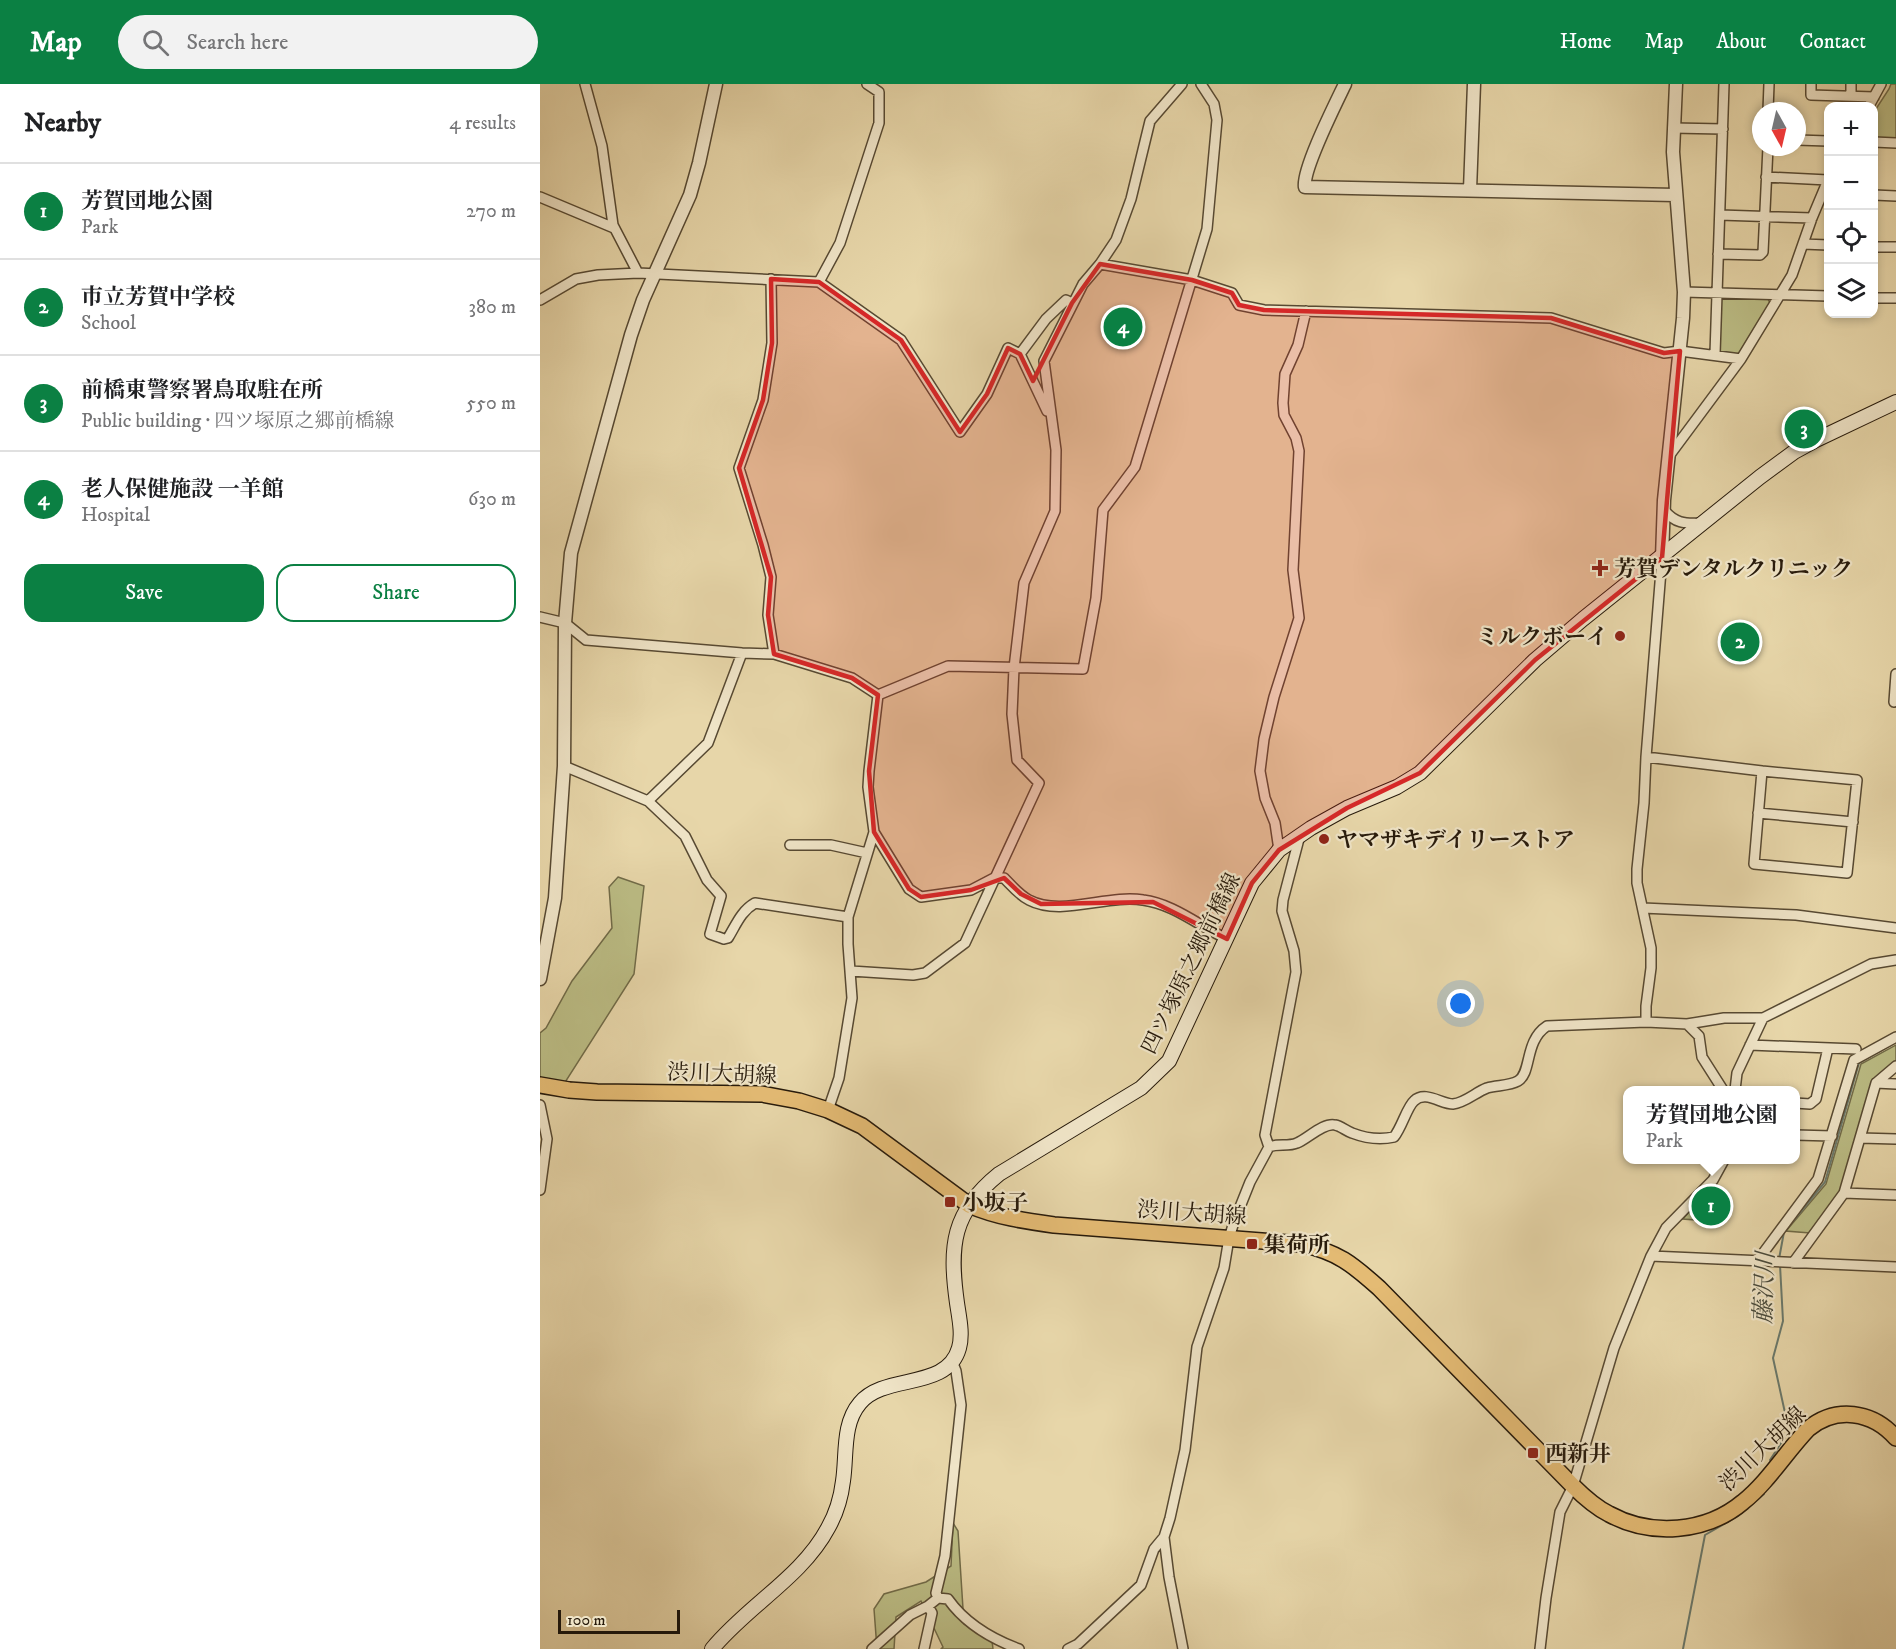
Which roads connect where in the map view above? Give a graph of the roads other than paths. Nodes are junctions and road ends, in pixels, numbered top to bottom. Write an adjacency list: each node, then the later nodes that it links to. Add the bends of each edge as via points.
1 (585, 84): 36 (street, via 602,146)
2 (716, 84): 44 (street, via 690,195)
3 (1182, 84): 42 (street, via 1150,121 1131,198 1116,240)
4 (1201, 84): 46 (street, via 1214,104 1216,120 1207,230)
5 (1345, 84): 27 (street, via 1305,177 1305,187)
6 (1474, 84): 27 (street)
7 (1676, 84): 18 (street)
8 (1724, 84): 19 (street)
9 (1769, 84): 16 (street)
10 (1811, 84): 14 (street, via 1811,95)
11 (1851, 84): 14 (street)
12 (1881, 84): 15 (street)
13 (872, 85): 47 (street, via 879,92 879,123 840,243)
14 (1851, 96): 15 (street)
15 (1874, 97): 17 (street)
16 (1768, 102)
17 (1871, 102)
18 (1673, 128): 19 (street); 28 (street)
19 (1723, 129): 33 (street)
20 (1806, 140): 21 (street)
21 (1824, 141)
22 (1878, 142): 23 (street)
23 (1896, 142)
24 (1767, 156): 25 (street)
25 (1766, 177): 26 (street); 34 (street)
26 (1824, 180)
27 (1470, 190): 28 (street)
28 (1675, 195): 48 (street)
29 (1878, 195): 30 (street)
30 (1896, 196)
31 (540, 197): 36 (street)
32 (1824, 197): 35 (street)
33 (1720, 215): 34 (street); 41 (street)
34 (1766, 216): 35 (street); 41 (street, via 1760,255)
35 (1812, 218): 37 (street)
36 (614, 228): 43 (street)
37 (1803, 244): 38 (street); 50 (street)
38 (1824, 245)
39 (1878, 247): 40 (street)
40 (1896, 247)
41 (1718, 254): 49 (street)
42 (1100, 264): 46 (street); 55 (street)
43 (638, 273): 44 (street); 54 (street, via 576,279)
44 (655, 275): 45 (street); 68 (street, via 631,335 571,553)
45 (771, 279): 47 (street); 70 (street, via 771,343 763,400 739,468 771,577 768,615)
46 (1192, 280): 56 (street, via 1232,293 1239,305); 71 (street, via 1135,467 1103,510 1096,598 1083,669)
47 (819, 282): 58 (street, via 901,340 960,432 987,394 1008,348)
48 (1684, 292): 49 (street); 57 (street)
49 (1718, 293): 50 (street); 59 (street)
50 (1781, 295): 51 (street); 60 (street)
51 (1824, 296)
52 (1878, 298): 53 (street)
53 (1896, 298)
54 (540, 300)
55 (1072, 303): 58 (street, via 1066,300 1046,319); 62 (street, via 1044,361)
56 (1306, 311): 57 (street, via 1551,318 1664,353); 84 (street, via 1286,374 1283,403 1299,451 1293,570 1299,618 1274,697 1260,771)
57 (1680, 351): 59 (street); 63 (street)
58 (1020, 354): 62 (street)
59 (1715, 354): 60 (street)
60 (1741, 359): 63 (street)
61 (1896, 402): 65 (main road, 四ツ塚原之郷前橋線, via 1794,452)
62 (1052, 424): 71 (street, via 1056,450 1055,511 1024,583)
63 (1669, 457): 64 (street)
64 (1664, 510): 65 (street, via 1672,520 1684,524); 66 (street)
65 (1704, 523): 66 (main road, 四ツ塚原之郷前橋線)
66 (1662, 558): 75 (street); 82 (main road, 四ツ塚原之郷前橋線, via 1534,661 1420,773)
67 (540, 617): 68 (street)
68 (564, 623): 69 (street, via 586,640); 76 (street)
69 (742, 653): 70 (street); 78 (street, via 708,743)
70 (774, 654): 73 (street, via 852,678)
71 (1014, 668): 73 (street, via 948,666); 86 (street, via 1012,714 1017,760 1039,783)
72 (1896, 674): 74 (street)
73 (878, 695): 81 (street, via 868,771)
74 (1894, 702)
75 (1646, 757): 77 (street); 87 (street, via 1637,868)
76 (564, 766): 78 (street); 93 (street, via 555,898)
77 (1762, 771): 79 (street); 80 (street, via 1857,780)
78 (648, 801): 88 (street, via 685,836 707,880 721,896 710,934 728,938 742,914 755,903)
79 (1758, 813): 80 (street); 80 (street, via 1754,864 1836,872 1847,873)
80 (1853, 822)
81 (874, 832): 85 (street); 86 (street, via 909,889 921,897 971,890)
82 (1300, 835): 84 (main road, 四ツ塚原之郷前橋線); 114 (street, via 1281,911 1294,951 1296,972 1265,1135)
83 (790, 845): 85 (street, via 831,845)
84 (1279, 850): 90 (main road, 四ツ塚原之郷前橋線, via 1252,883)
85 (867, 853): 88 (street)
86 (994, 878): 90 (street, via 1004,878 1029,900 1051,906 1134,899 1153,902); 92 (street, via 965,943 925,973)
87 (1643, 908): 89 (street, via 1796,915); 95 (street, via 1651,948)
88 (848, 917): 92 (street)
89 (1896, 928)
90 (1227, 939): 119 (main road, 四ツ塚原之郷前橋線, via 1177,1046 1153,1079 999,1174)
91 (1896, 960): 94 (street, via 1871,964)
92 (851, 971): 109 (street, via 852,998 839,1078)
93 (540, 979)
94 (1763, 1018): 96 (street); 98 (street)
95 (1646, 1022): 96 (street); 114 (street, via 1547,1026 1533,1041 1522,1078 1488,1088 1456,1104 1420,1097 1413,1101 1394,1137 1353,1134 1334,1124 1298,1143)
96 (1687, 1024): 105 (street, via 1699,1036 1702,1058)
97 (1896, 1037): 111 (street, via 1854,1060)
98 (1750, 1045): 99 (street); 106 (street)
99 (1828, 1048): 100 (street); 107 (street, via 1816,1098 1810,1104)
100 (1856, 1049)
101 (1896, 1066): 102 (street)
102 (1876, 1083): 103 (street); 112 (street)
103 (1896, 1084)
104 (540, 1085): 109 (main road, 渋川大胡線, via 597,1092 762,1094)
105 (1720, 1086)
106 (1735, 1086)
107 (1800, 1103)
108 (540, 1106): 116 (street, via 547,1139)
109 (828, 1110): 119 (main road, 渋川大胡線, via 862,1126)
110 (1800, 1135): 111 (street)
111 (1832, 1136): 122 (street, via 1818,1179)
112 (1860, 1138): 113 (street); 117 (street)
113 (1896, 1139)
114 (1269, 1147): 120 (street)
115 (1722, 1164): 121 (street, via 1713,1180 1666,1228)
116 (540, 1190)
117 (1844, 1193): 118 (street); 123 (street)
118 (1896, 1195)
119 (969, 1205): 120 (main road, 渋川大胡線, via 987,1213 1054,1225); 125 (main road, 四ツ塚原之郷前橋線, via 955,1235 960,1330 959,1348)
120 (1228, 1238): 127 (main road, 渋川大胡線, via 1301,1244 1350,1262); 128 (street, via 1224,1268 1197,1347 1185,1450)
121 (1651, 1256): 122 (street); 127 (street, via 1614,1348)
122 (1758, 1260): 123 (street)
123 (1793, 1263): 124 (street)
124 (1896, 1268)
125 (952, 1361): 129 (street, via 961,1405); 132 (main road, via 928,1377 877,1390 854,1410 849,1421 841,1496 828,1530 808,1557)
126 (1896, 1438): 127 (main road, 渋川大胡線, via 1869,1418 1848,1414 1827,1418 1808,1429 1736,1507 1707,1522 1680,1528 1644,1527 1621,1520 1592,1504)
127 (1572, 1486): 138 (street, via 1556,1532)
128 (1164, 1537): 131 (street, via 1154,1549 1141,1585); 137 (street)
129 (938, 1598): 130 (street); 135 (street, via 948,1599 959,1614 1000,1642)
130 (928, 1606): 133 (street, via 910,1615); 134 (street, via 932,1613)
131 (1078, 1646): 136 (street)
132 (712, 1649)
133 (872, 1649)
134 (924, 1649)
135 (1019, 1649)
136 (1068, 1649)
137 (1183, 1649)
138 (1540, 1649)

